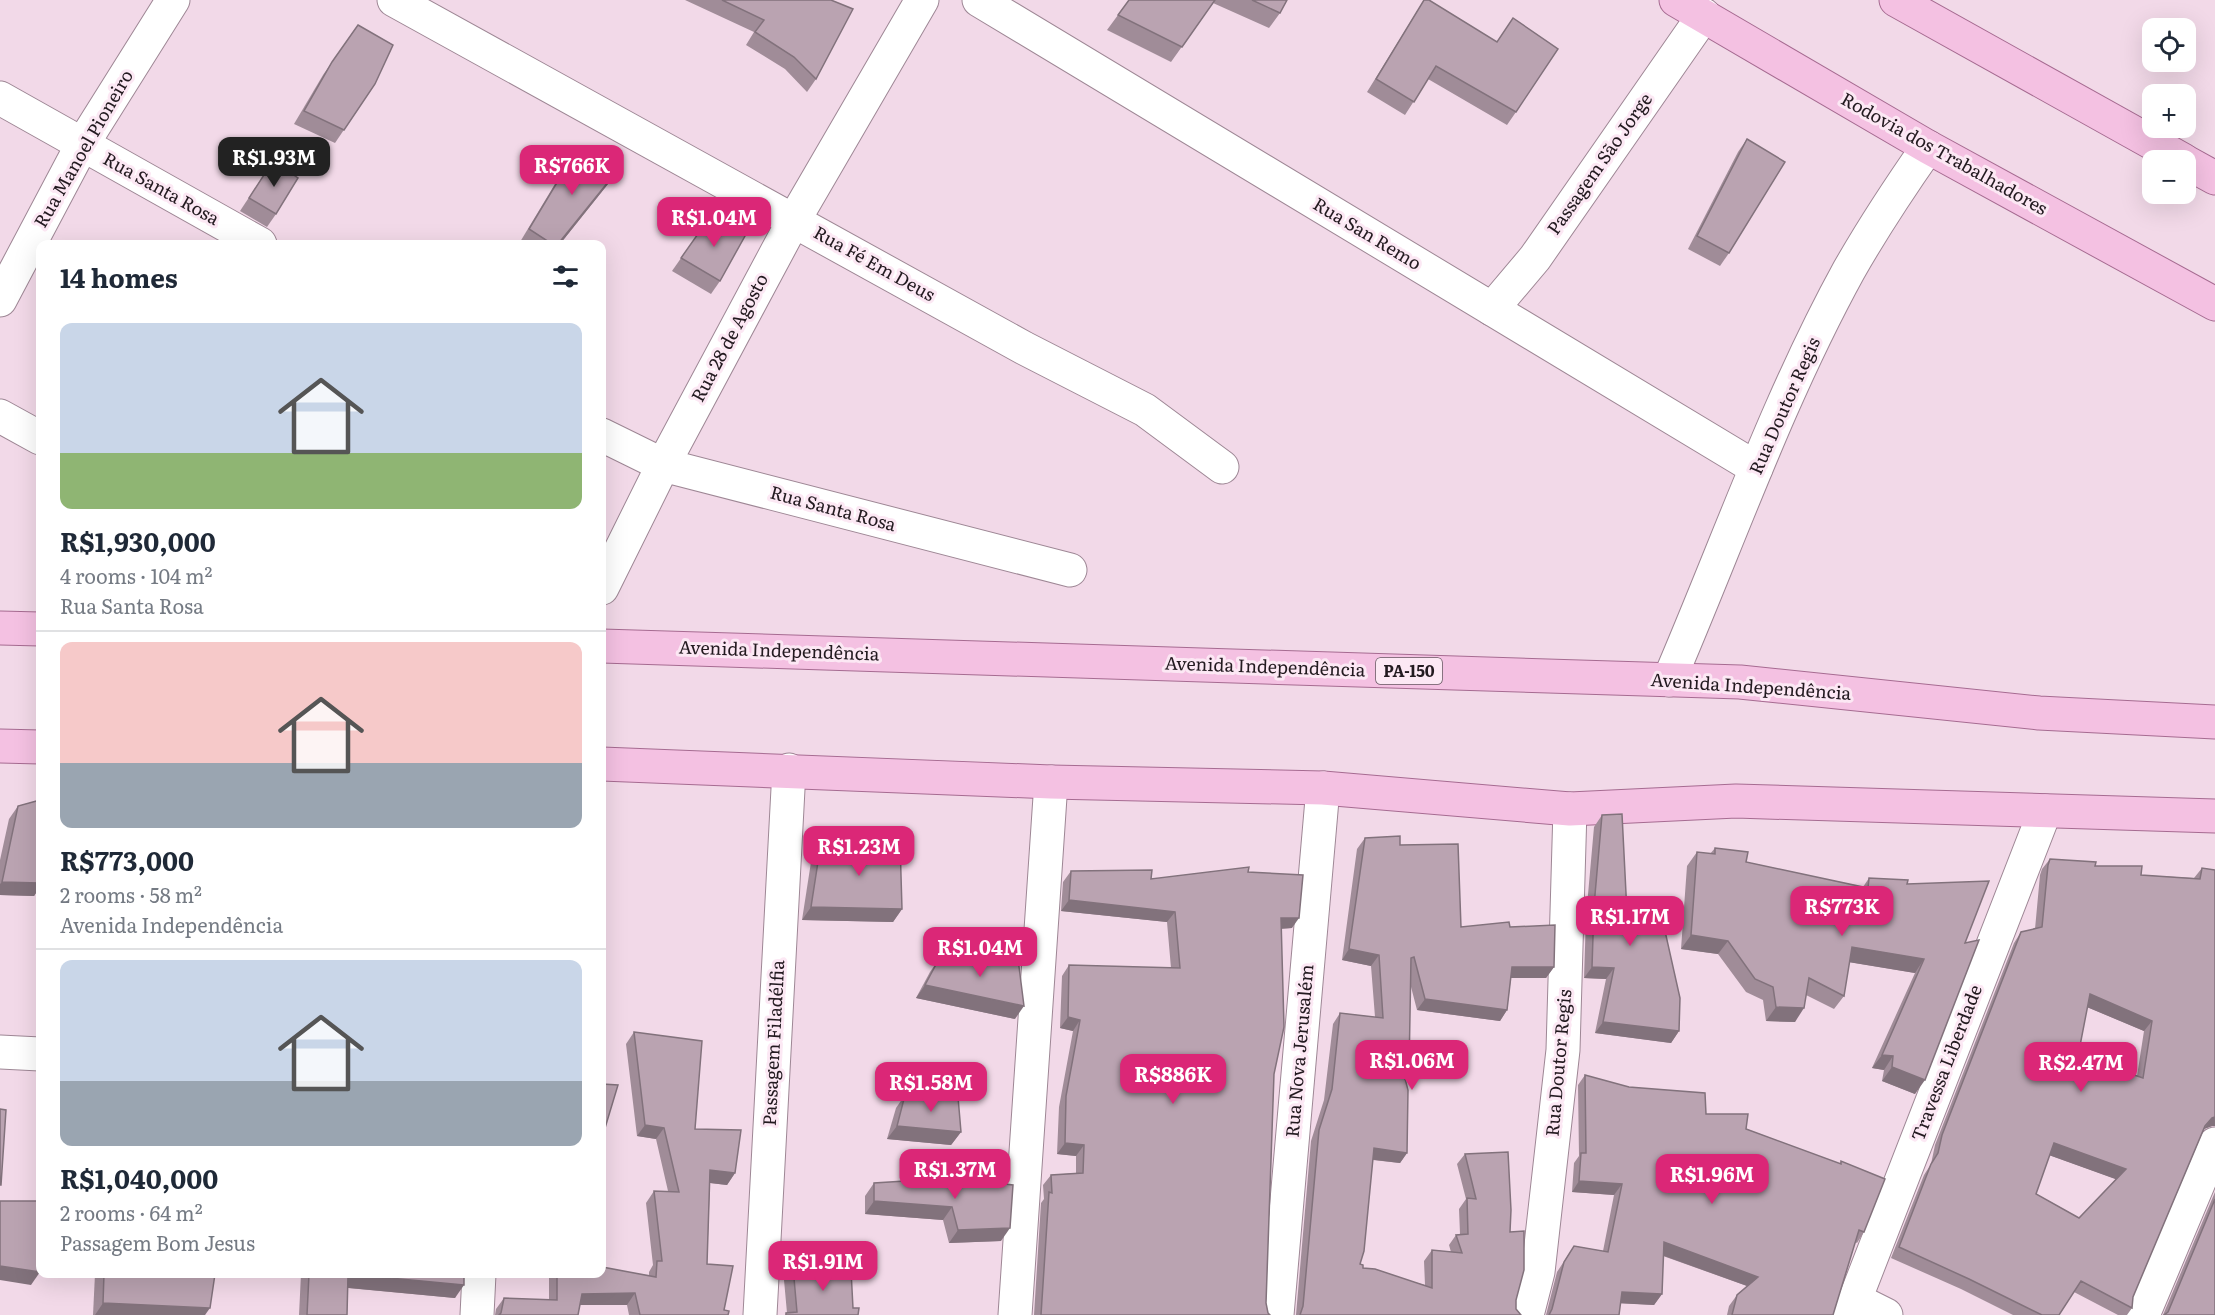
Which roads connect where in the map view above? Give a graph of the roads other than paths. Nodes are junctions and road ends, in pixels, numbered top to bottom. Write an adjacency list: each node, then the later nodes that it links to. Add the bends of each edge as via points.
1 (173, 0): 8 (street, Rua Manoel Pioneiro)
2 (394, 0): 13 (street, Rua Fé Em Deus)
3 (922, 0): 13 (street, Rua 28 de Agosto)
4 (979, 0): 17 (street, Rua San Remo)
5 (1896, 0): 10 (main road)
6 (1690, 8): 9 (main road, Rodovia dos Trabalhadores); 17 (street, Passagem São Jorge, via 1535,258)
7 (0, 98): 8 (street, Rua Santa Rosa)
8 (82, 145): 14 (street, Rua Santa Rosa); 15 (street, Rua Manoel Pioneiro)
9 (1928, 147): 16 (main road, Rodovia dos Trabalhadores); 23 (street, Rua Doutor Regis, via 1850,270 1810,347)
10 (2164, 150)
11 (2196, 168): 12 (main road)
12 (2215, 178)
13 (794, 220): 21 (street, Rua 28 de Agosto); 22 (street, Rua Fé Em Deus, via 1024,348 1145,410)
14 (253, 240)
15 (0, 300)
16 (2215, 304)
17 (1492, 309): 23 (street, Rua San Remo)
18 (0, 416): 19 (street)
19 (36, 436)
20 (606, 437): 21 (street, Rua Santa Rosa)
21 (663, 465): 24 (street, Rua Santa Rosa); 25 (street, Rua 28 de Agosto)
22 (1222, 467)
23 (1756, 468): 29 (street, Rua Doutor Regis)
24 (1070, 570)
25 (606, 580)
26 (0, 628): 27 (main road)
27 (36, 629)
28 (606, 646): 29 (main road, Avenida Independência / PA-150)
29 (1669, 680): 30 (main road, Avenida Independência / PA-150, via 1740,682 2039,713)
30 (2215, 722)
31 (0, 746): 32 (main road)
32 (36, 747)
33 (606, 764): 34 (main road)
34 (789, 770): 35 (main road); 46 (street, Passagem Filadélfia)
35 (1051, 782): 36 (main road); 47 (street)
36 (1323, 788): 37 (main road); 48 (street, Rua Nova Jerusalém)
37 (1570, 809): 38 (main road, via 1736,801); 49 (street, Rua Doutor Regis, via 1563,1050 1538,1272)
38 (2045, 811): 39 (main road); 44 (street, Travessa Liberdade)
39 (2215, 816)
40 (0, 1052): 41 (street)
41 (36, 1054)
42 (2215, 1144): 51 (street)
43 (479, 1278): 45 (street)
44 (1853, 1307): 50 (street)
45 (477, 1315)
46 (760, 1315)
47 (1015, 1315)
48 (1277, 1315)
49 (1527, 1315)
50 (1886, 1315)
51 (2143, 1315)

